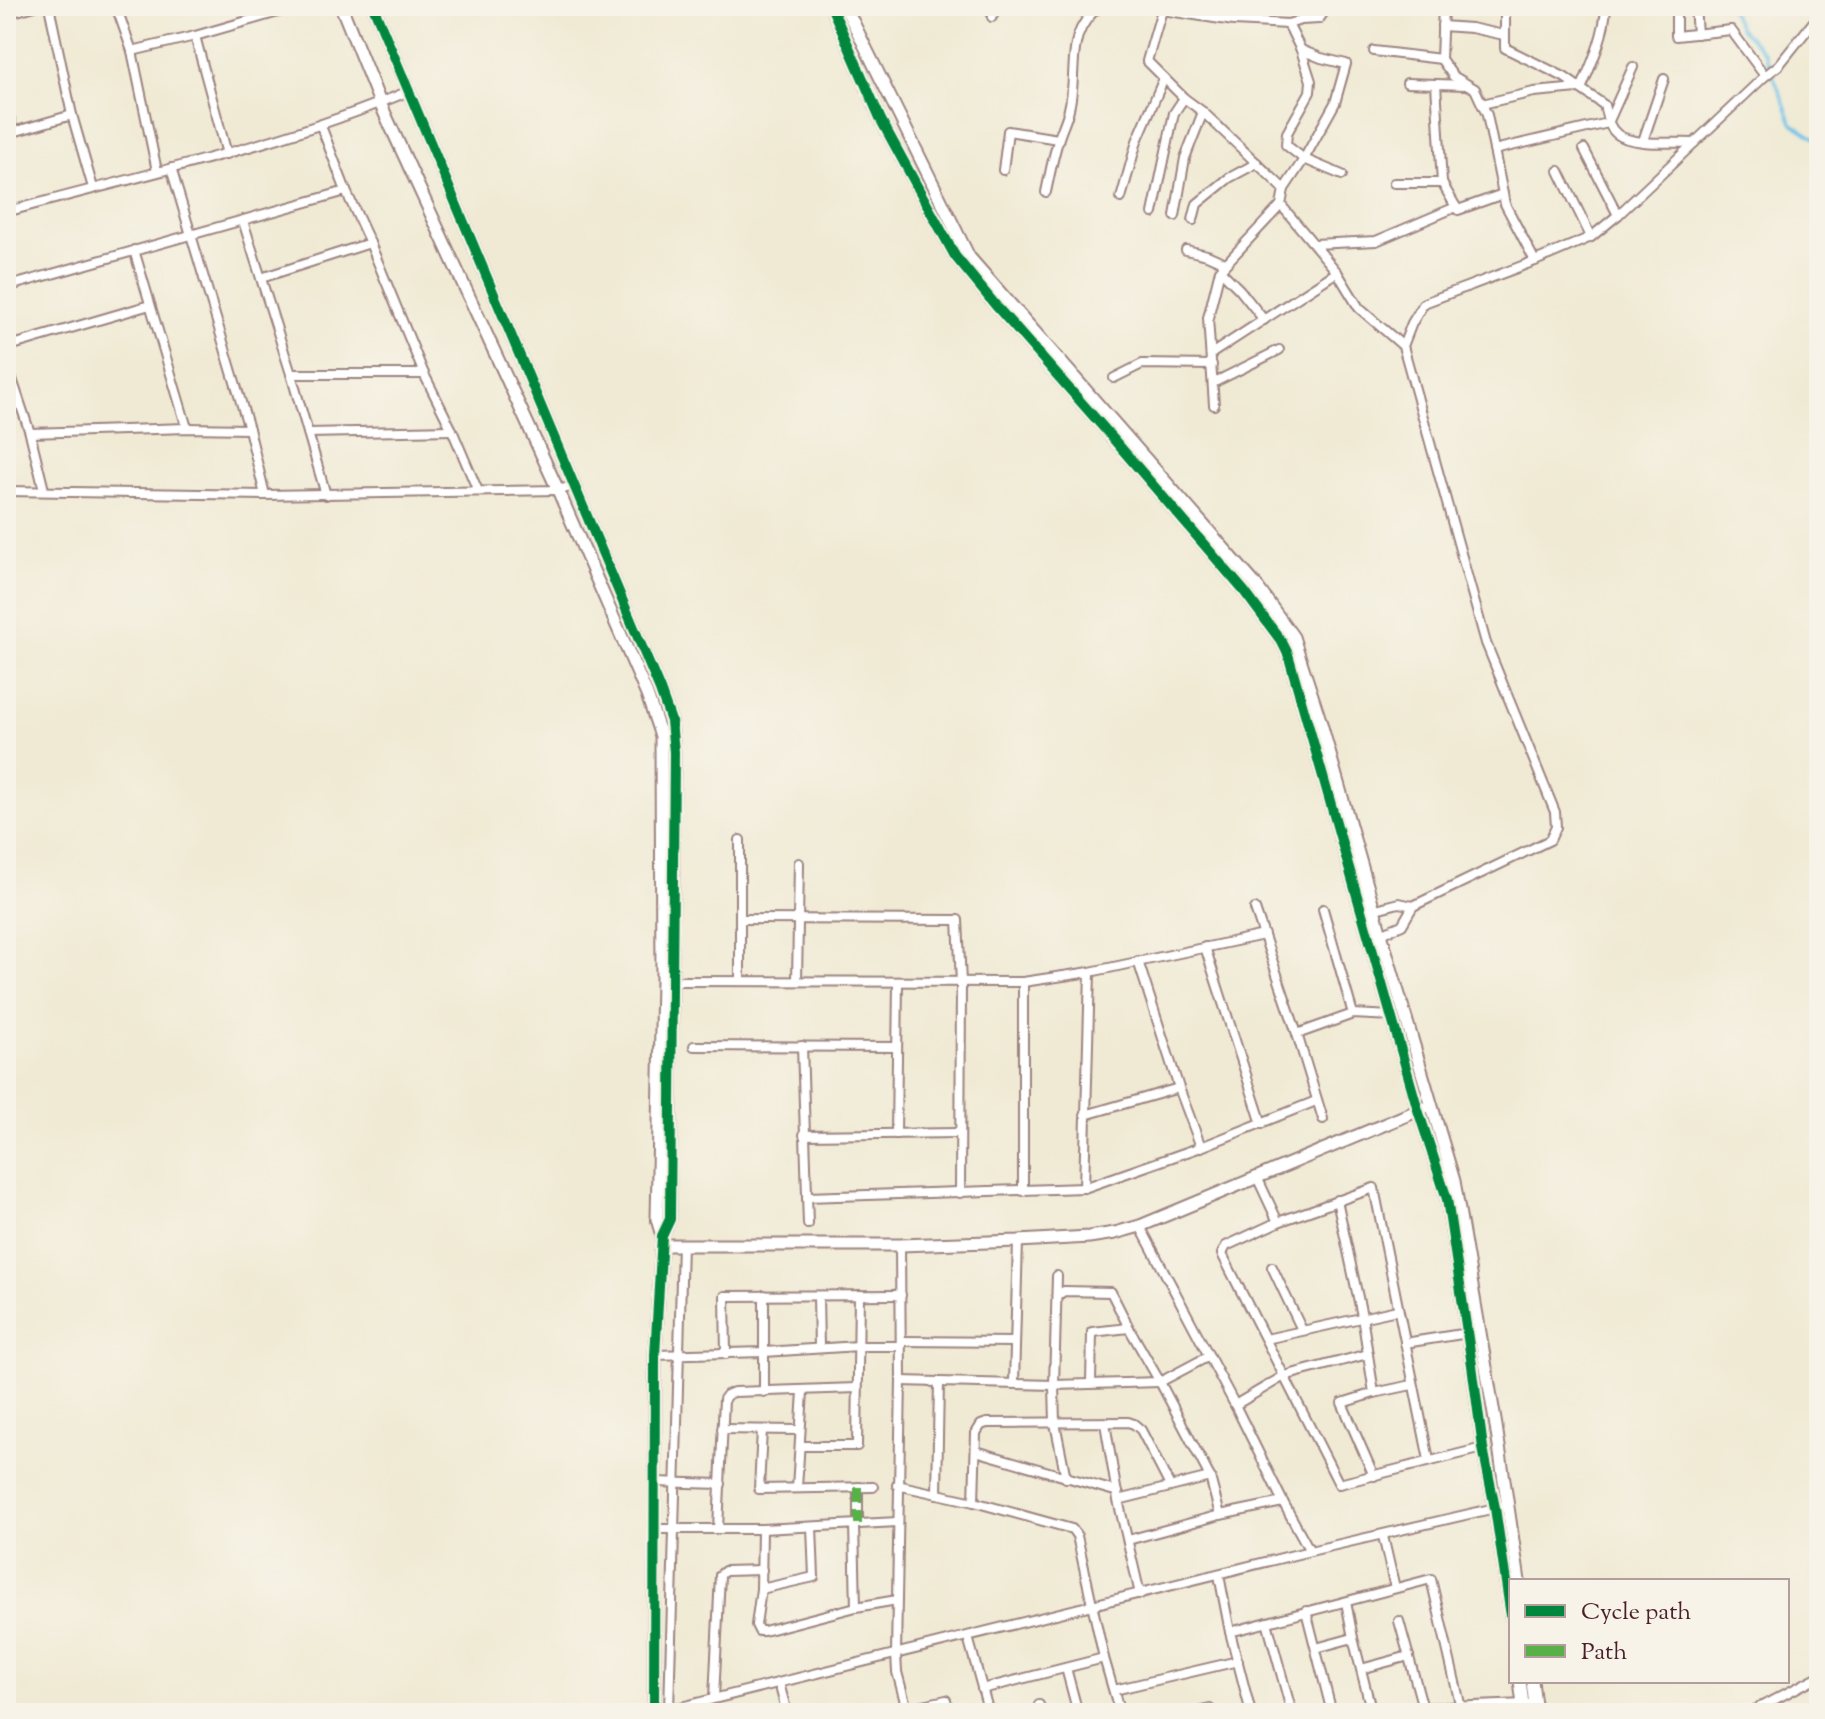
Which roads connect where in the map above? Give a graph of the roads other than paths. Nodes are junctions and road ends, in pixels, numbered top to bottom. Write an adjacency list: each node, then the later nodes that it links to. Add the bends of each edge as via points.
1 (35, 6): 19 (street)
2 (49, 6): 45 (street)
3 (116, 6): 28 (street)
4 (299, 6): 26 (street)
5 (341, 6): 42 (street)
6 (373, 6): 39 (street)
7 (831, 6): 119 (street, via 881,120 955,256 1282,642)
8 (845, 6): 119 (street, via 969,257 1255,584 1293,637 1320,720)
9 (997, 6): 21 (street)
10 (1100, 6): 49 (street, via 1078,32 1070,107)
11 (1325, 6): 22 (street, via 1319,19)
12 (1443, 6): 23 (street)
13 (1505, 6): 25 (street)
14 (1606, 6): 38 (street, via 1597,49)
15 (1676, 6): 24 (street, via 1676,36)
16 (1695, 6): 24 (street)
17 (1159, 8): 18 (street); 33 (street, via 1147,61)
18 (1189, 10): 22 (street, via 1234,21)
19 (6, 14)
20 (1819, 15): 32 (street)
21 (992, 17)
22 (1288, 24): 27 (street)
23 (1442, 26): 25 (street); 30 (street)
24 (1697, 34): 32 (street, via 1731,30)
25 (1504, 35): 38 (street, via 1505,48)
26 (195, 36): 28 (street); 54 (street)
27 (1301, 50): 55 (street, via 1310,92 1287,133 1286,145); 55 (street, via 1346,64 1335,103)
28 (132, 51): 59 (street)
29 (1374, 51): 30 (street)
30 (1441, 59): 37 (street)
31 (1633, 67): 46 (street)
32 (1765, 76): 51 (street)
33 (1164, 78): 40 (street); 69 (street, via 1137,141)
34 (1664, 79): 50 (street)
35 (1407, 83): 36 (street)
36 (1436, 84): 37 (street); 63 (street)
37 (1467, 85): 43 (street)
38 (1580, 89): 43 (street); 46 (street, via 1604,105)
39 (409, 91): 42 (street); 107 (street)
40 (1184, 98): 44 (street); 73 (street, via 1174,113)
41 (6, 103): 48 (street)
42 (380, 103): 47 (street); 109 (street)
43 (1482, 104): 53 (street)
44 (1203, 112): 56 (street); 75 (street, via 1185,158)
45 (72, 115): 48 (street); 64 (street)
46 (1608, 123): 50 (street, via 1618,135); 53 (street)
47 (321, 126): 54 (street); 66 (street)
48 (10, 133)
49 (1058, 139): 58 (street, via 1008,131); 67 (street)
50 (1643, 141): 51 (street)
51 (1694, 143): 74 (street)
52 (1584, 149): 74 (street)
53 (1494, 150): 68 (street)
54 (227, 154): 57 (street)
55 (1304, 159): 61 (street); 65 (street)
56 (1257, 163): 65 (street); 76 (street, via 1197,204)
57 (171, 168): 59 (street); 78 (street)
58 (1003, 170)
59 (157, 171): 64 (street)
60 (1559, 171): 79 (street)
61 (1342, 175)
62 (1394, 183): 63 (street)
63 (1442, 183): 71 (street)
64 (93, 188): 72 (street)
65 (1284, 189): 70 (street)
66 (346, 191): 77 (street); 80 (street)
67 (1046, 192)
68 (1503, 194): 71 (street); 84 (street)
69 (1121, 198)
70 (1281, 205): 81 (street); 85 (street)
71 (1456, 207): 81 (street, via 1376,241)
72 (6, 212)
73 (1153, 213)
74 (1618, 215): 79 (street)
75 (1175, 216)
76 (1193, 220)
77 (243, 221): 78 (street); 87 (street)
78 (191, 235): 82 (street); 103 (street)
79 (1591, 237): 84 (street)
80 (370, 243): 87 (street); 98 (street)
81 (1314, 244): 86 (street)
82 (134, 250): 88 (street); 89 (street)
83 (1186, 250): 85 (street, via 1207,255)
84 (1535, 261): 91 (street, via 1424,303)
85 (1222, 267): 90 (street); 94 (street, via 1208,318)
86 (1337, 272): 90 (street); 91 (street, via 1359,308)
87 (261, 278): 97 (street)
88 (6, 287)
89 (150, 305): 92 (street); 102 (street)
90 (1264, 320): 94 (street)
91 (1403, 346): 116 (street, via 1486,643 1555,812 1556,827 1550,840)
92 (6, 347)
93 (1279, 350): 100 (street)
94 (1211, 354): 96 (street)
95 (6, 361): 105 (street)
96 (1212, 365): 99 (street, via 1142,364); 100 (street)
97 (291, 374): 98 (street); 106 (street)
98 (424, 374): 104 (street)
99 (1114, 378)
100 (1213, 383): 101 (street)
101 (1214, 405)
102 (187, 428): 103 (street); 105 (street)
103 (249, 429): 112 (street)
104 (452, 430): 106 (street); 111 (street)
105 (30, 433): 108 (street)
106 (308, 433): 113 (street)
107 (574, 486): 109 (street); 127 (street, via 671,721)
108 (44, 490): 110 (street); 112 (street)
109 (558, 490): 111 (street); 159 (street, via 661,736 657,1219)
110 (6, 491)
111 (478, 491): 113 (street)
112 (265, 495): 113 (street)
113 (326, 495)
114 (740, 840): 120 (street)
115 (799, 863): 121 (street)
116 (1413, 906): 119 (street, via 1399,903); 123 (street, via 1402,925)
117 (1255, 909): 122 (street)
118 (1323, 909): 133 (street)
119 (1368, 912): 123 (street)
120 (740, 919): 121 (street); 128 (street)
121 (798, 919): 129 (street); 132 (street, via 958,920)
122 (1264, 935): 124 (street); 135 (street)
123 (1375, 937): 134 (street); 141 (street)
124 (1205, 947): 125 (street); 145 (street)
125 (1138, 961): 126 (street); 139 (street)
126 (1090, 972): 130 (street); 143 (street)
127 (673, 981): 128 (street); 159 (street, via 670,1219)
128 (740, 981): 129 (street)
129 (797, 981): 131 (street)
130 (1023, 982): 132 (street); 152 (street)
131 (898, 983): 132 (street); 138 (street)
132 (961, 983): 146 (street)
133 (1353, 1014): 134 (street); 135 (street)
134 (1392, 1016): 142 (street)
135 (1297, 1034): 140 (street)
136 (694, 1046): 137 (street)
137 (802, 1046): 138 (street); 148 (street)
138 (897, 1047): 147 (street)
139 (1179, 1088): 143 (street); 149 (street)
140 (1316, 1101): 144 (street); 145 (street)
141 (1431, 1106): 142 (street); 224 (street, via 1455,1186)
142 (1418, 1110): 150 (street); 174 (street, via 1447,1199)
143 (1085, 1115): 151 (street)
144 (1323, 1119)
145 (1262, 1124): 149 (street)
146 (959, 1133): 147 (street); 153 (street)
147 (896, 1134): 148 (street)
148 (804, 1135): 154 (street)
149 (1201, 1147): 151 (street)
150 (1257, 1177): 156 (street); 158 (street)
151 (1084, 1188): 152 (street)
152 (1023, 1191): 153 (street)
153 (960, 1193): 154 (street)
154 (807, 1197): 157 (street)
155 (1337, 1200): 156 (street); 170 (street, via 1374,1188); 171 (street)
156 (1278, 1222): 175 (street, via 1226,1246 1222,1254)
157 (808, 1224)
158 (1140, 1226): 160 (street, via 1089,1237); 186 (street)
159 (662, 1240): 161 (street); 184 (street)
160 (1018, 1241): 162 (street); 176 (street)
161 (682, 1244): 162 (street); 185 (street)
162 (900, 1245): 167 (street)
163 (1272, 1267): 173 (street)
164 (1057, 1276): 169 (street)
165 (764, 1295): 168 (street); 181 (street); 182 (street, via 725,1296)
166 (859, 1295): 167 (street); 168 (street); 179 (street)
167 (901, 1295): 177 (street)
168 (818, 1296): 180 (street)
169 (1057, 1296): 172 (street, via 1064,1291 1111,1292); 193 (street)
170 (1397, 1310): 171 (street); 178 (street)
171 (1362, 1316): 173 (street); 183 (street)
172 (1129, 1328): 190 (street); 192 (street, via 1092,1332)
173 (1302, 1330): 175 (street)
174 (1468, 1333): 178 (street); 206 (street)
175 (1266, 1339): 187 (street)
176 (1015, 1342): 177 (street); 191 (street)
177 (901, 1343): 179 (street); 188 (street)
178 (1405, 1343): 194 (street)
179 (859, 1346): 180 (street); 195 (street)
180 (819, 1348): 181 (street)
181 (764, 1352): 182 (street); 197 (street)
182 (726, 1354): 185 (street)
183 (1368, 1354): 187 (street); 198 (street)
184 (655, 1355): 185 (street); 212 (street)
185 (678, 1355): 213 (street)
186 (1209, 1356): 190 (street); 199 (street)
187 (1284, 1376): 199 (street); 209 (street, via 1339,1484)
188 (901, 1381): 189 (street); 215 (street)
189 (939, 1382): 191 (street); 220 (street)
190 (1160, 1382): 192 (street); 210 (street)
191 (1014, 1383): 193 (street)
192 (1091, 1383): 193 (street)
193 (1054, 1385): 200 (street)
194 (1412, 1385): 198 (street); 208 (street)
195 (857, 1388): 196 (street); 205 (street, via 857,1446)
196 (803, 1391): 197 (street); 204 (street)
197 (764, 1392): 202 (street, via 727,1395)
198 (1374, 1393): 209 (street, via 1342,1403)
199 (1235, 1405): 223 (street)
200 (1055, 1423): 201 (street); 207 (street, via 987,1423 976,1433); 211 (street)
201 (1105, 1423): 216 (street, via 1138,1426); 221 (street)
202 (722, 1429): 203 (street); 214 (street)
203 (762, 1430): 204 (street); 219 (street, via 759,1489)
204 (800, 1430): 205 (street)
205 (800, 1446): 219 (street)
206 (1483, 1448): 208 (street); 225 (street)
207 (976, 1451): 211 (street); 222 (street)
208 (1429, 1460): 209 (street)
209 (1374, 1476)
210 (1210, 1477): 216 (street); 226 (street)
211 (1066, 1478): 221 (street)
212 (655, 1482): 213 (street); 230 (street)
213 (676, 1483): 214 (street); 233 (street)
214 (721, 1484): 231 (street)
215 (897, 1485): 220 (street); 227 (street)
216 (1170, 1486): 221 (street)
217 (858, 1487): 218 (street); 219 (street); 228 (street)
218 (873, 1487)
219 (797, 1488)
220 (937, 1494): 222 (street)
221 (1118, 1496): 235 (street)
222 (974, 1502): 246 (street, via 1072,1529)
223 (1283, 1502): 226 (street); 236 (street)
224 (1508, 1505): 225 (street); 239 (street)
225 (1495, 1508): 234 (street); 245 (street)
226 (1220, 1515): 235 (street)
227 (898, 1522): 228 (street); 243 (street)
228 (856, 1524): 229 (street); 247 (street)
229 (812, 1527): 232 (street); 241 (street, via 814,1577)
230 (655, 1529): 233 (street); 273 (street)
231 (718, 1529): 232 (street); 233 (street)
232 (762, 1529): 237 (street)
233 (674, 1530): 271 (street)
234 (1383, 1536): 236 (street); 240 (street)
235 (1128, 1540): 242 (street)
236 (1310, 1551): 238 (street)
237 (762, 1570): 241 (street); 267 (street, via 720,1575)
238 (1219, 1575): 242 (street); 251 (street)
239 (1519, 1579)
240 (1395, 1588): 244 (street); 269 (street, via 1431,1579)
241 (761, 1589): 247 (street, via 759,1631)
242 (1140, 1594): 246 (street)
243 (897, 1600): 247 (street); 255 (street)
244 (1346, 1602): 248 (street); 253 (street)
245 (1509, 1602)
246 (1092, 1606): 252 (street); 257 (street)
247 (856, 1607)
248 (1306, 1611): 250 (street); 254 (street)
249 (1399, 1621): 256 (street)
250 (1267, 1622): 251 (street); 283 (street)
251 (1230, 1632): 258 (street)
252 (968, 1637): 255 (street); 265 (street)
253 (1353, 1638): 254 (street); 260 (street)
254 (1316, 1648): 284 (street)
255 (896, 1654): 262 (street); 272 (street)
256 (1409, 1656): 260 (street); 268 (street)
257 (1104, 1658): 259 (street); 266 (street)
258 (1238, 1661): 266 (street); 282 (street)
259 (1066, 1668): 265 (street); 278 (street)
260 (1361, 1669): 285 (street)
261 (1819, 1676): 288 (street)
262 (779, 1683): 267 (street); 274 (street)
263 (1521, 1683): 270 (street)
264 (1532, 1683): 270 (street)
265 (982, 1689): 277 (street)
266 (1114, 1690): 279 (street)
267 (714, 1698): 271 (street)
268 (1423, 1708): 269 (street); 286 (street)
269 (1461, 1708): 270 (street)
270 (1531, 1708): 287 (street)
271 (669, 1710): 273 (street)
272 (907, 1710): 275 (street); 276 (street, via 946,1700)
273 (656, 1713)
274 (787, 1713)
275 (886, 1713)
276 (949, 1713)
277 (989, 1713)
278 (1078, 1713)
279 (1120, 1713)
280 (1193, 1713): 281 (street)
281 (1211, 1713)
282 (1251, 1713)
283 (1292, 1713)
284 (1332, 1713)
285 (1372, 1713)
286 (1392, 1713)
287 (1605, 1713)
288 (1749, 1713)

